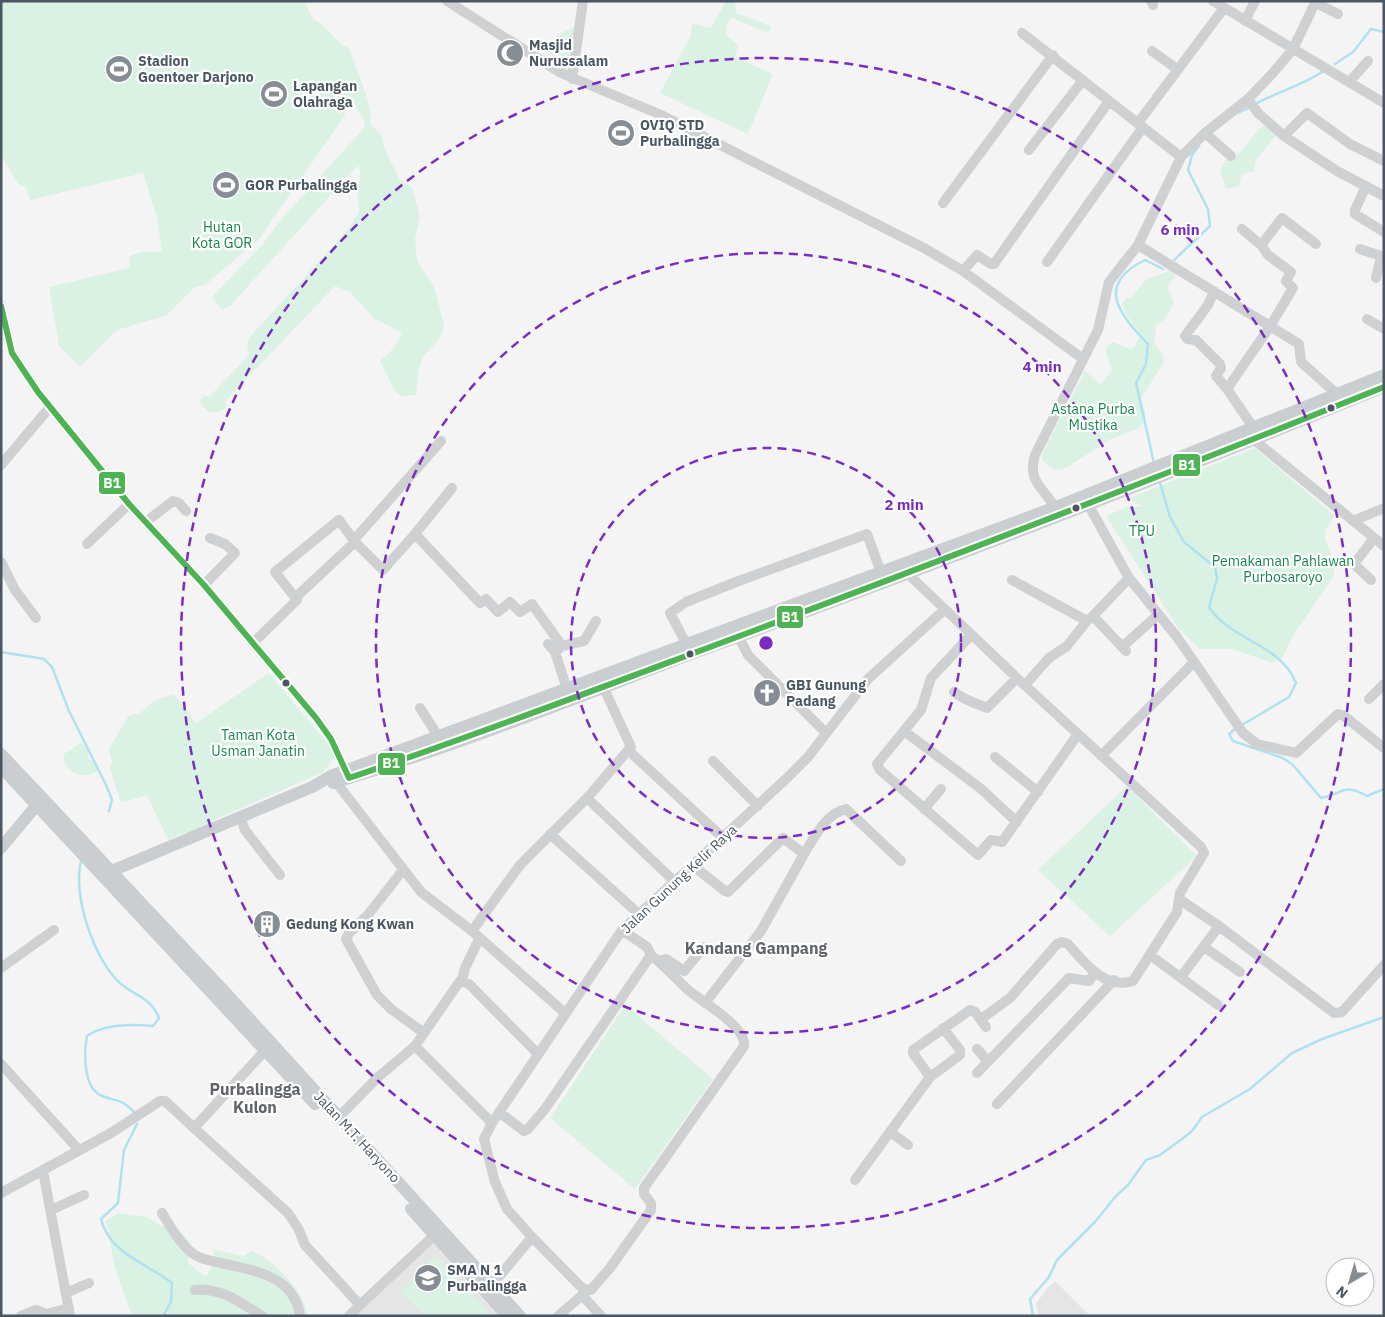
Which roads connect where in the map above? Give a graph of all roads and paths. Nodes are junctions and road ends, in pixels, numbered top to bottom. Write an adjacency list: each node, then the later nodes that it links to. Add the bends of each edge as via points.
1 (447, 1): 15 (street)
2 (583, 1): 15 (street)
3 (1213, 1): 6 (street)
4 (1255, 1): 8 (street)
5 (1316, 2): 7 (street); 10 (street)
6 (1224, 8): 8 (street); 14 (street)
7 (1338, 14)
8 (1245, 21): 10 (street)
9 (1022, 33): 12 (street)
10 (1293, 49): 17 (street); 19 (street)
11 (1152, 51): 14 (street)
12 (1053, 55): 16 (street); 30 (street)
13 (1368, 61): 17 (street)
14 (1177, 70): 21 (street)
15 (572, 79): 39 (street, via 659,114 924,248)
16 (1083, 80): 18 (street); 24 (street)
17 (1350, 81): 20 (street)
18 (1109, 101): 21 (street); 39 (street, via 994,264 977,255)
19 (1249, 101): 22 (street); 23 (street)
20 (1384, 103)
21 (1141, 125): 26 (street); 38 (street)
22 (1207, 136): 25 (street); 26 (street)
23 (1284, 136): 27 (street, via 1307,113 1350,144); 28 (street)
24 (1029, 150)
25 (1231, 156)
26 (1181, 157): 34 (street)
27 (1384, 160)
28 (1366, 186): 29 (street); 32 (street, via 1355,214)
29 (1384, 196)
30 (943, 204)
31 (1242, 229): 35 (street)
32 (1384, 232)
33 (1316, 244): 35 (street, via 1284,218 1278,221)
34 (1138, 245): 41 (street); 46 (street, via 1109,282 1098,330)
35 (1261, 245): 44 (street, via 1268,255 1290,272 1286,281 1293,288)
36 (1360, 249): 37 (street)
37 (1382, 257): 40 (street)
38 (1046, 262)
39 (963, 271): 46 (street)
40 (1376, 278)
41 (1214, 291): 44 (street); 49 (street, via 1208,305 1185,336 1196,340 1220,364 1216,376)
42 (1, 305): 51 (street, via 15,360)
43 (1367, 319): 45 (street)
44 (1271, 325): 49 (street); 50 (street, via 1299,344 1301,362)
45 (1384, 329)
46 (1083, 359): 61 (street, via 1034,454 1032,465 1036,483)
47 (1384, 375): 50 (main road)
48 (1384, 387): 52 (main road)
49 (1227, 388): 52 (street)
50 (1337, 394): 52 (main road)
51 (50, 407): 54 (street); 57 (street)
52 (1250, 433): 55 (main road); 63 (street)
53 (441, 440): 67 (street)
54 (1, 465)
55 (1160, 472): 58 (main road); 61 (main road)
56 (452, 488): 64 (street)
57 (129, 504): 62 (street); 68 (street)
58 (1089, 506): 61 (main road); 73 (street)
59 (1384, 508): 63 (street)
60 (186, 511): 62 (street, via 174,501)
61 (1058, 512): 71 (main road); 72 (main road)
62 (147, 521): 76 (street)
63 (1353, 521): 66 (street)
64 (415, 534): 67 (street, via 384,570); 86 (street, via 480,603 486,599 498,612 510,602 520,612 532,604)
65 (210, 538): 76 (street, via 225,544 235,553)
66 (1374, 538): 69 (street); 75 (street, via 1354,564)
67 (354, 541): 77 (street); 77 (street, via 337,520 277,570 275,574)
68 (87, 544)
69 (1384, 546)
70 (1, 562): 80 (street, via 15,590)
71 (908, 574): 72 (main road); 78 (street)
72 (883, 578): 83 (main road); 87 (street, via 867,534 764,571 686,602 670,613)
73 (1129, 578): 79 (street); 81 (street)
74 (1012, 580): 81 (street)
75 (1371, 580)
76 (204, 585): 85 (street)
77 (296, 598): 85 (street, via 296,602)
78 (944, 610): 84 (street); 97 (street, Jalan Gunung Kelir Raya, via 868,679)
79 (1158, 615): 81 (street, via 1124,649); 88 (street)
80 (36, 618)
81 (1090, 619): 90 (street, via 1067,646)
82 (596, 621): 86 (street, via 584,641)
83 (736, 633): 87 (main road); 97 (street, via 748,655)
84 (971, 634): 90 (street); 96 (street, via 934,674 921,710)
85 (253, 643): 107 (street, via 327,733)
86 (555, 648): 92 (street)
87 (682, 652): 89 (main road)
88 (1194, 662): 100 (street, via 1236,725 1257,744 1296,753 1333,717 1340,715); 103 (street)
89 (601, 682): 92 (main road); 101 (street, via 632,744); 107 (main road)
90 (1021, 682): 93 (street, via 987,708); 98 (street)
91 (1384, 684): 94 (street)
92 (567, 689): 99 (main road)
93 (954, 692)
94 (1369, 699)
95 (420, 708): 99 (street)
96 (904, 731): 114 (street, via 877,765); 116 (street, via 980,788)
97 (826, 733): 113 (street, Jalan Gunung Kelir Raya)
98 (1078, 734): 103 (street); 110 (street)
99 (438, 736): 107 (main road)
100 (1384, 748)
101 (629, 751): 111 (street); 118 (street)
102 (1, 754): 112 (main road)
103 (1101, 756): 127 (street, via 1203,850 1203,858)
104 (995, 757): 110 (street)
105 (713, 761): 113 (street)
106 (1, 768): 112 (main road)
107 (348, 774): 108 (main road)
108 (333, 779): 115 (main road, via 320,788 312,788); 123 (street)
109 (941, 789): 114 (street)
110 (1038, 792): 116 (street)
111 (587, 798): 117 (street); 126 (street)
112 (40, 802): 119 (main road); 124 (main road, Jalan M.T. Haryono)
113 (758, 806): 118 (street, Jalan Gunung Kelir Raya)
114 (924, 809): 116 (street, via 977,855 991,840 1002,842)
115 (240, 817): 124 (main road); 125 (street, via 245,830)
116 (1017, 822)
117 (550, 834): 128 (street); 132 (street, via 507,881)
118 (722, 837): 122 (street, Jalan Gunung Kelir Raya)
119 (1, 848)
120 (804, 854): 121 (street, via 824,824 842,809 849,810); 122 (street, via 783,838 728,892); 144 (street, via 761,930)
121 (901, 861)
122 (692, 865): 126 (street, Jalan Gunung Kelir Raya)
123 (403, 870): 132 (street, via 432,902); 148 (street, via 346,940 377,995)
124 (107, 873): 150 (main road, Jalan M.T. Haryono)
125 (280, 875)
126 (674, 881): 128 (street, Jalan Gunung Kelir Raya)
127 (1179, 899): 130 (street); 135 (street, via 1177,912)
128 (639, 914): 129 (street, Jalan Gunung Kelir Raya)
129 (626, 926): 136 (street); 146 (street, Jalan Gunung Kelir Raya)
130 (1220, 926): 134 (street); 137 (street, via 1334,1013 1342,1012)
131 (54, 930): 138 (street)
132 (476, 935): 142 (street); 146 (street)
133 (704, 947): 136 (street, via 686,970)
134 (1204, 947): 139 (street); 141 (street)
135 (1150, 955): 141 (street); 143 (street, via 1131,982)
136 (659, 959): 144 (street); 158 (street, via 528,1129 524,1131)
137 (1384, 965)
138 (1, 968)
139 (1240, 972)
140 (1095, 973): 143 (street); 147 (street, via 1068,944 1060,942 984,1023 970,1010); 153 (street, via 1089,981 1069,978)
141 (1182, 978): 145 (street)
142 (462, 980): 148 (street); 152 (street)
143 (1114, 980): 157 (street)
144 (707, 1000): 177 (street, via 737,1030 744,1046 644,1188 651,1210 610,1268 591,1290)
145 (1218, 1004)
146 (565, 1013): 152 (street, Jalan Gunung Kelir Raya)
147 (943, 1028): 156 (street, via 960,1054); 156 (street, via 912,1052)
148 (424, 1033): 149 (street)
149 (416, 1046): 159 (street); 160 (street)
150 (269, 1047): 159 (main road, Jalan M.T. Haryono); 161 (street); 171 (main road, Jalan M.T. Haryono)
151 (976, 1049): 153 (street)
152 (538, 1054): 158 (street, Jalan Gunung Kelir Raya)
153 (988, 1062): 155 (street)
154 (1, 1064): 164 (street)
155 (977, 1073)
156 (930, 1077): 162 (street)
157 (996, 1104)
158 (500, 1112): 160 (street, Jalan Gunung Kelir Raya)
159 (339, 1117): 171 (main road, Jalan M.T. Haryono)
160 (492, 1123): 172 (street, Jalan Gunung Kelir Raya, via 484,1139 495,1182 508,1209)
161 (194, 1128): 164 (street, via 165,1101 160,1101); 178 (street, via 288,1213 305,1245)
162 (890, 1132): 163 (street); 166 (street)
163 (908, 1145)
164 (79, 1150): 165 (street)
165 (43, 1171): 167 (street); 169 (street)
166 (855, 1180)
167 (1, 1193)
168 (84, 1195): 169 (street)
169 (51, 1210): 176 (street)
170 (162, 1213): 182 (street, via 195,1255 272,1277 285,1285 298,1302)
171 (438, 1232): 174 (main road, Jalan M.T. Haryono); 178 (street); 184 (main road, Jalan M.T. Haryono)
172 (532, 1237): 174 (street); 177 (street, Jalan Gunung Kelir Raya)
173 (89, 1283): 176 (street)
174 (492, 1285): 185 (main road, Jalan M.T. Haryono)
175 (195, 1290): 181 (street, via 223,1293)
176 (66, 1293): 179 (street)
177 (584, 1293): 186 (street); 187 (street, Jalan Gunung Kelir Raya)
178 (360, 1305): 183 (street)
179 (69, 1312): 180 (street, via 46,1314 36,1310)
180 (21, 1316)
181 (262, 1316)
182 (300, 1316)
183 (349, 1316)
184 (507, 1316)
185 (520, 1316)
186 (558, 1316)
187 (601, 1316)

